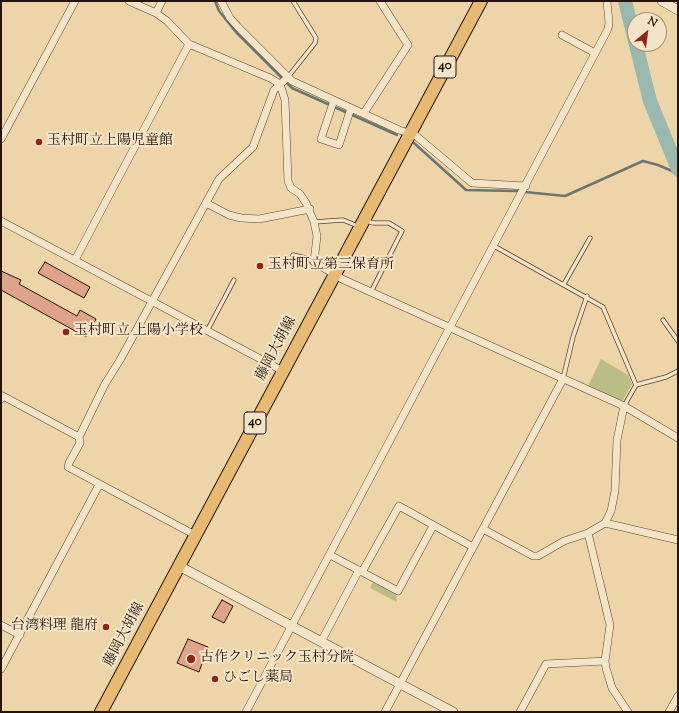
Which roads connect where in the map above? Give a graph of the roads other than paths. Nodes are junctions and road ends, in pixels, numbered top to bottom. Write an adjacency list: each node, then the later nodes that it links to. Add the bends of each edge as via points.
1 (75, 1): 20 (street)
2 (129, 1): 11 (street)
3 (162, 1): 11 (street)
4 (221, 1): 15 (street, via 230,18)
5 (293, 1): 15 (lane, via 316,38 315,43)
6 (380, 1): 18 (street, via 408,45)
7 (481, 1): 19 (main road, 藤岡大胡線 / 40)
8 (608, 1): 14 (street, via 609,26)
9 (662, 1): 10 (street)
10 (678, 10)
11 (156, 13): 13 (street)
12 (562, 35): 14 (street)
13 (189, 44): 15 (street, via 270,78); 30 (street)
14 (595, 53): 21 (street)
15 (284, 80): 16 (street, via 298,84); 22 (street, via 274,90 253,147 219,178); 23 (street, via 288,181)
16 (332, 104): 17 (street); 17 (street, via 321,139 338,145)
17 (349, 111): 18 (street)
18 (364, 113): 19 (street)
19 (409, 133): 21 (street, via 418,137 472,183); 26 (main road, 藤岡大胡線 / 40)
20 (1, 139)
21 (523, 190): 28 (street)
22 (206, 203): 23 (street, via 229,215 259,219); 37 (street)
23 (310, 209): 25 (street)
24 (1, 221): 30 (street)
25 (314, 222): 26 (lane, via 343,220); 31 (street, via 317,236)
26 (362, 223): 32 (main road, 藤岡大胡線 / 40); 35 (lane, via 389,223 402,231)
27 (590, 238): 34 (lane)
28 (494, 246): 34 (lane); 39 (street)
29 (293, 255): 31 (lane)
30 (75, 260): 37 (street)
31 (314, 262): 32 (street)
32 (334, 275): 35 (street); 42 (main road, 藤岡大胡線 / 40)
33 (234, 280): 40 (lane)
34 (564, 284): 36 (lane)
35 (371, 292): 39 (street)
36 (587, 296): 44 (lane, via 573,337); 45 (lane, via 603,307)
37 (152, 302): 40 (street); 48 (street, via 105,384)
38 (663, 320): 41 (lane)
39 (450, 328): 44 (street); 58 (street)
40 (207, 331): 42 (street)
41 (678, 341)
42 (283, 371): 55 (main road, 藤岡大胡線 / 40)
43 (678, 371): 45 (lane)
44 (563, 379): 47 (street); 53 (street)
45 (636, 385): 47 (lane)
46 (1, 399): 48 (street, via 3,396)
47 (624, 406): 49 (street); 51 (street, via 617,440 615,491 611,511)
48 (80, 437): 50 (street, via 80,443 68,467)
49 (678, 438)
50 (99, 485): 55 (street); 63 (street)
51 (605, 523): 54 (street); 56 (street)
52 (433, 526): 57 (street); 60 (street, via 399,506); 60 (street, via 398,591)
53 (483, 529): 54 (street, via 533,556); 57 (street)
54 (588, 532): 65 (street, via 610,625)
55 (195, 535): 59 (main road, 藤岡大胡線 / 40)
56 (678, 540)
57 (473, 547): 67 (street)
58 (330, 555): 60 (street); 62 (street)
59 (179, 566): 62 (street); 69 (main road, 藤岡大胡線 / 40)
60 (360, 571): 64 (street)
61 (1, 625): 63 (street)
62 (292, 626): 64 (street); 70 (street)
63 (20, 635): 66 (street)
64 (321, 642): 67 (street)
65 (605, 661): 73 (street, via 546,664); 74 (street, via 612,688)
66 (1, 670)
67 (400, 683): 71 (street); 72 (street)
68 (678, 696): 75 (street)
69 (101, 712)
70 (246, 712)
71 (385, 712)
72 (453, 712)
73 (520, 712)
74 (628, 712)
75 (669, 712)

